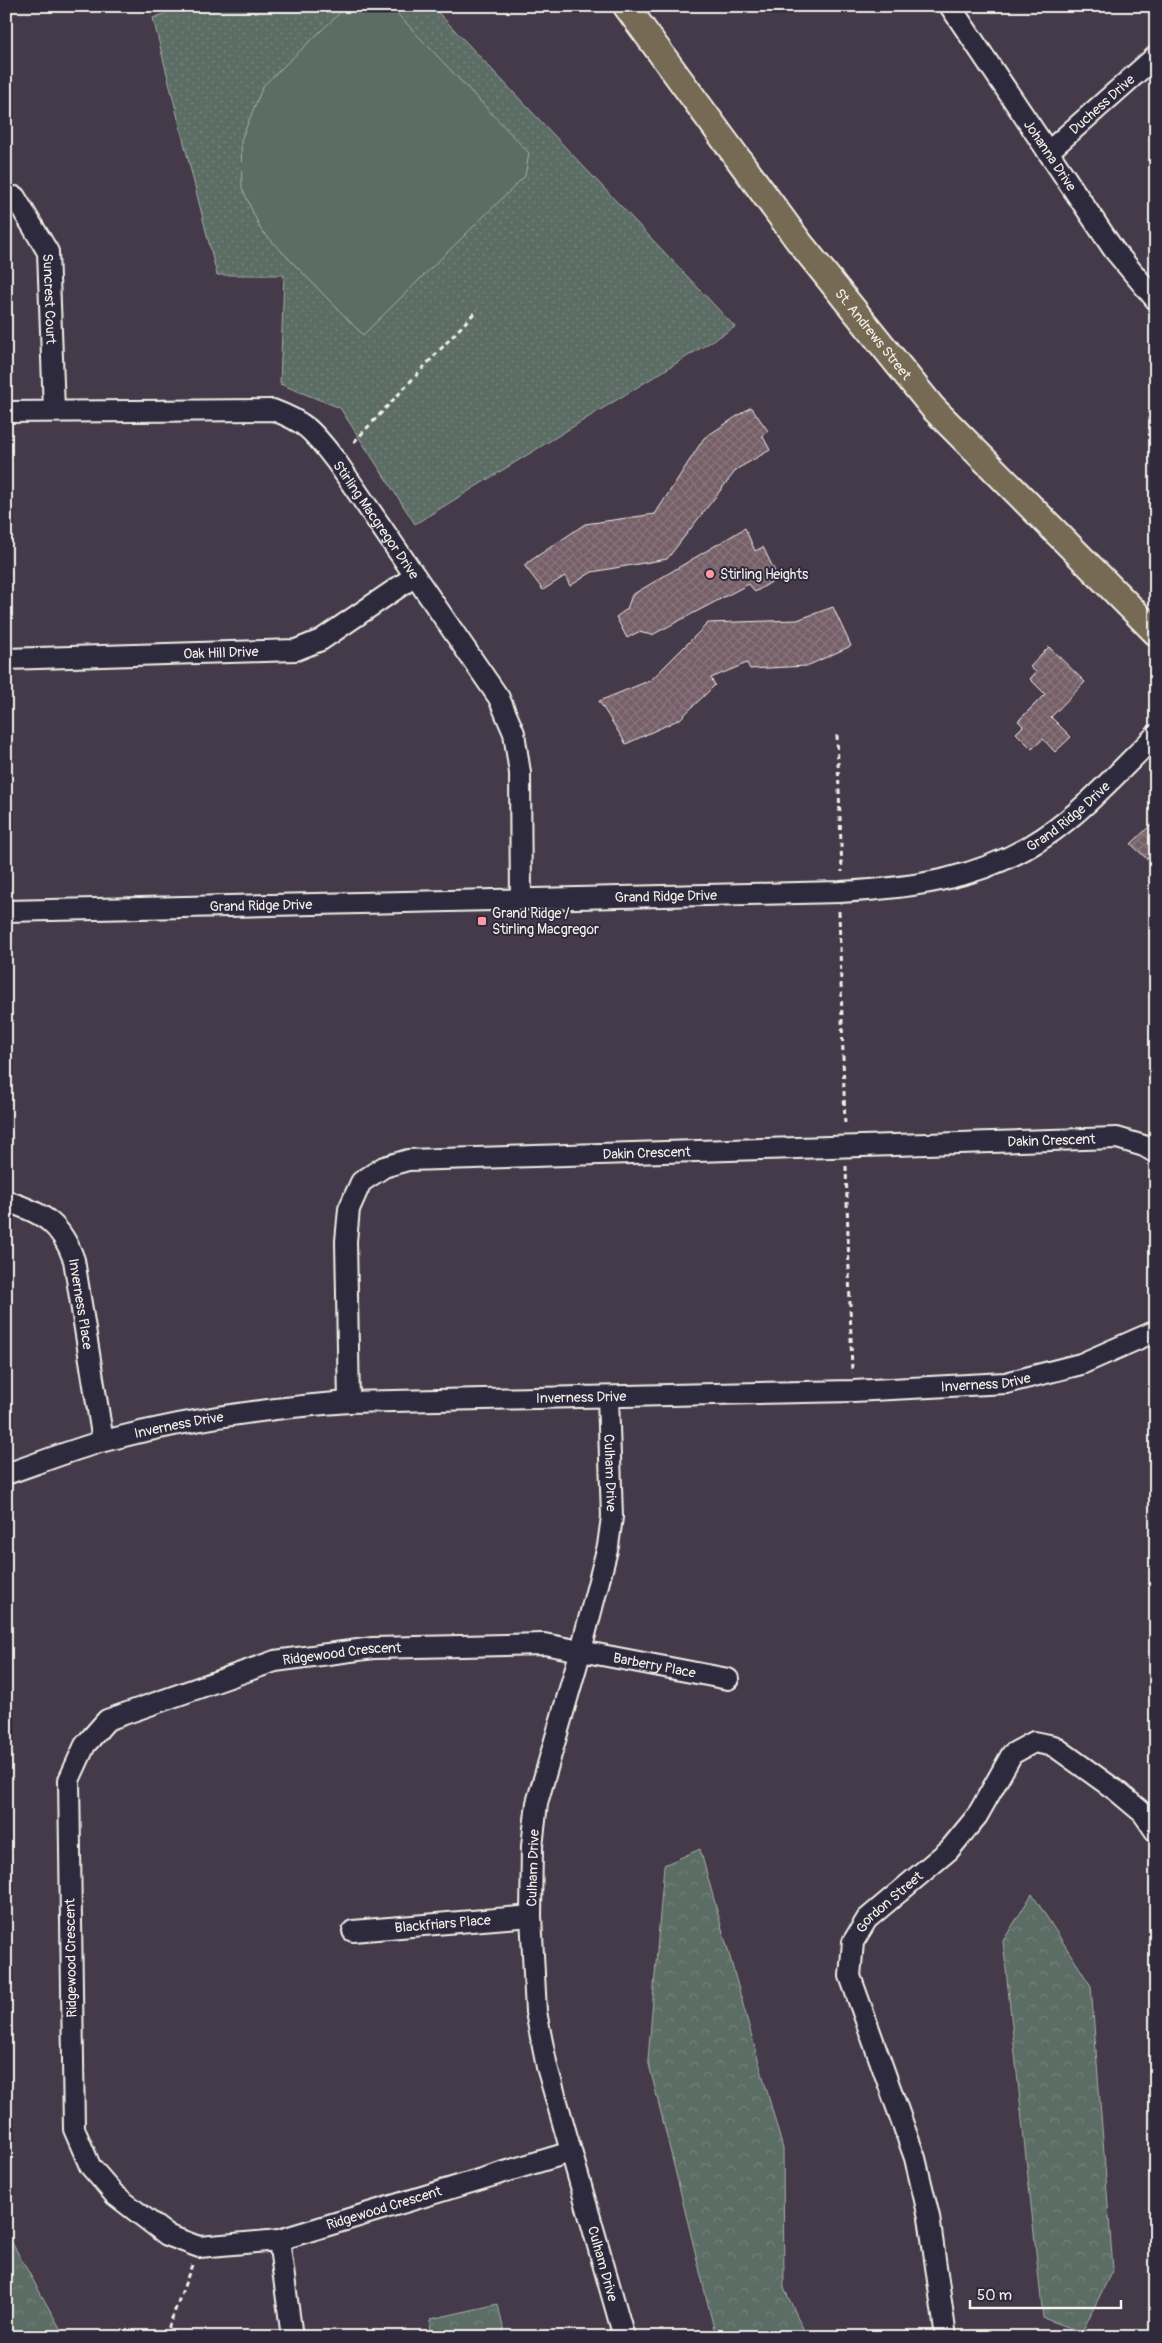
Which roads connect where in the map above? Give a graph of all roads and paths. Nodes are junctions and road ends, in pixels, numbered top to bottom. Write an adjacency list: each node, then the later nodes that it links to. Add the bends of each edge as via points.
1 (626, 6): 12 (main road, St. Andrews Street, via 800,243 933,408)
2 (950, 6): 4 (street, Johanna Drive)
3 (1156, 56): 4 (street, Duchess Drive)
4 (1048, 152): 6 (street, Johanna Drive, via 1114,250)
5 (15, 197): 8 (street, Suncrest Court, via 48,252)
6 (1156, 300)
7 (477, 310): 10 (path)
8 (54, 410): 9 (street, Stirling Macgregor Drive); 11 (street, Stirling Macgregor Drive, via 273,410 297,419 314,433 336,461)
9 (6, 412)
10 (354, 442)
11 (415, 576): 13 (street, Oak Hill Drive, via 321,640 296,650); 17 (street, Stirling Macgregor Drive, via 499,698 514,733 520,773)
12 (1156, 633)
13 (6, 659)
14 (837, 735): 16 (path)
15 (1156, 736): 17 (street, Grand Ridge Drive, via 1043,838 966,875 894,889)
16 (842, 875)
17 (521, 900): 19 (street, Grand Ridge Drive)
18 (839, 908): 20 (path)
19 (6, 911)
20 (846, 1132)
21 (1156, 1153): 27 (street, Dakin Crescent, via 1117,1138 408,1160 384,1166 361,1182 349,1209 346,1241)
22 (846, 1158): 25 (path)
23 (6, 1201): 28 (street, Inverness Place, via 32,1210 54,1223 67,1240 74,1260)
24 (1156, 1330): 25 (street, Inverness Drive, via 1081,1364 1006,1383)
25 (853, 1391): 26 (street, Inverness Drive)
26 (608, 1398): 27 (street, Inverness Drive); 30 (street, Culham Drive, via 612,1518 608,1546)
27 (349, 1402): 28 (street, Inverness Drive, via 276,1407)
28 (103, 1441): 29 (street, Inverness Drive)
29 (6, 1474)
30 (581, 1650): 31 (street, Barberry Place); 33 (street, Culham Drive, via 537,1803 532,1846); 37 (street, Ridgewood Crescent, via 544,1644 373,1648 275,1661 107,1720 85,1745 69,1780 74,2129 90,2166 115,2195 167,2235)
31 (728, 1679)
32 (1156, 1832): 41 (street, Gordon Street, via 1142,1813 1118,1792 1054,1746 1034,1742 1012,1754 977,1816 949,1850 867,1919 853,1942 850,1976 915,2158 929,2217)
33 (531, 1916): 34 (street, Blackfriars Place); 35 (street, Culham Drive, via 536,2012 547,2067)
34 (354, 1930)
35 (571, 2152): 36 (street, Ridgewood Crescent); 40 (street, Culham Drive)
36 (279, 2240): 37 (street, Ridgewood Crescent); 39 (street)
37 (199, 2247): 38 (path)
38 (165, 2337)
39 (292, 2337)
40 (624, 2337)
41 (946, 2337)

